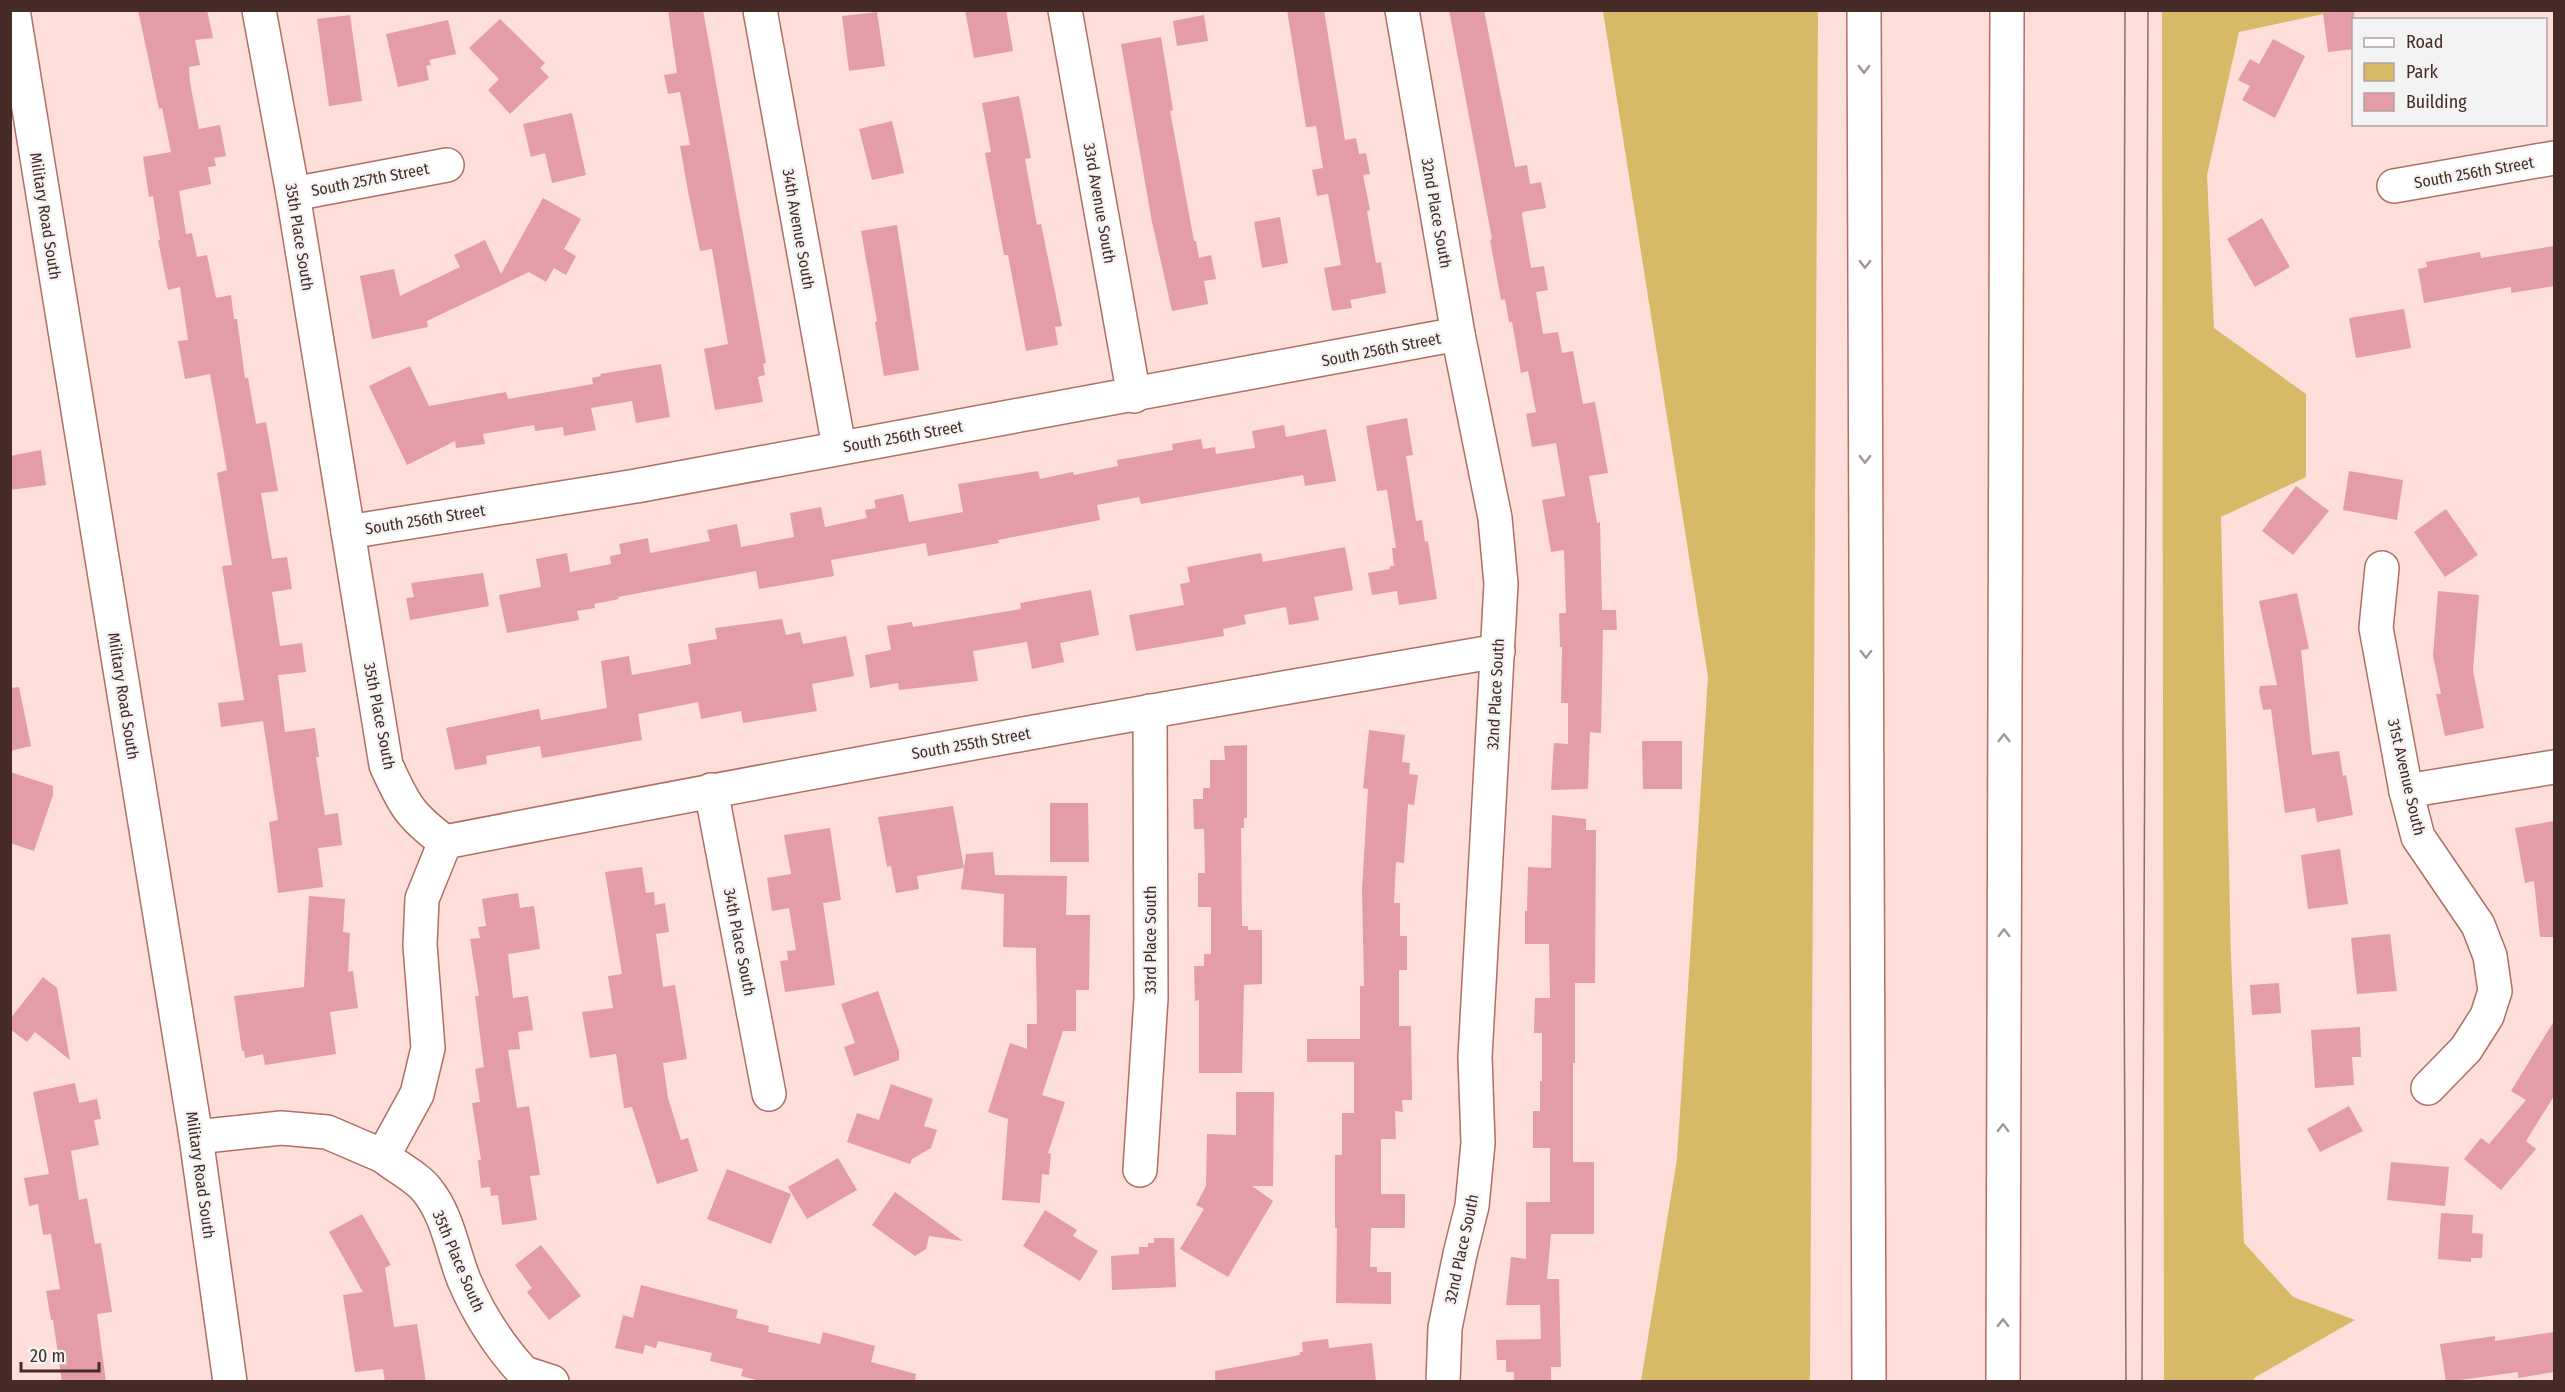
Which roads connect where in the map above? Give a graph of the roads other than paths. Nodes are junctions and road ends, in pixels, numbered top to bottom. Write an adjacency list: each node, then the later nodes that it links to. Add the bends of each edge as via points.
1 (13, 10): 25 (main road, Military Road South)
2 (259, 10): 11 (main road, 35th Place South)
3 (760, 10): 14 (main road, 34th Avenue South)
4 (1065, 10): 13 (main road, 33rd Avenue South)
5 (1402, 10): 12 (main road, 32nd Place South)
6 (1864, 10): 31 (main road, one-way to 31)
7 (2007, 10): 32 (main road, one-way to 7)
8 (2554, 158): 10 (main road, South 256th Street)
9 (447, 165): 11 (main road, South 257th Street)
10 (2394, 186)
11 (293, 194): 15 (main road, 35th Place South)
12 (1458, 334): 13 (main road, South 256th Street); 17 (main road, 32nd Place South, via 1495,518 1501,584)
13 (1134, 396): 14 (main road, South 256th Street)
14 (838, 447): 15 (main road, South 256th Street, via 636,486)
15 (348, 532): 22 (main road, 35th Place South, via 386,765 400,797 417,821)
16 (2382, 568): 21 (main road, 31st Avenue South, via 2376,628)
17 (1498, 651): 18 (main road, South 255th Street); 30 (main road, 32nd Place South, via 1475,1057 1478,1143 1472,1206 1445,1328)
18 (1150, 711): 20 (main road, South 255th Street); 27 (main road, 33rd Place South, via 1151,998)
19 (2554, 767): 21 (main road)
20 (711, 790): 22 (main road, South 255th Street); 24 (main road, 34th Place South)
21 (2406, 791): 23 (main road, 31st Avenue South, via 2418,837 2478,925 2490,956 2495,991 2487,1016 2466,1049)
22 (445, 842): 26 (main road, via 422,899 420,945 428,1048 417,1094)
23 (2428, 1088)
24 (769, 1094)
25 (196, 1137): 26 (main road, 35th Place South, via 281,1128 327,1132); 29 (main road, Military Road South)
26 (383, 1156): 28 (main road, 35th Place South, via 427,1189 483,1318 501,1347)
27 (1140, 1170)
28 (532, 1379)
29 (230, 1382)
30 (1443, 1382)
31 (1869, 1382)
32 (2003, 1382)

